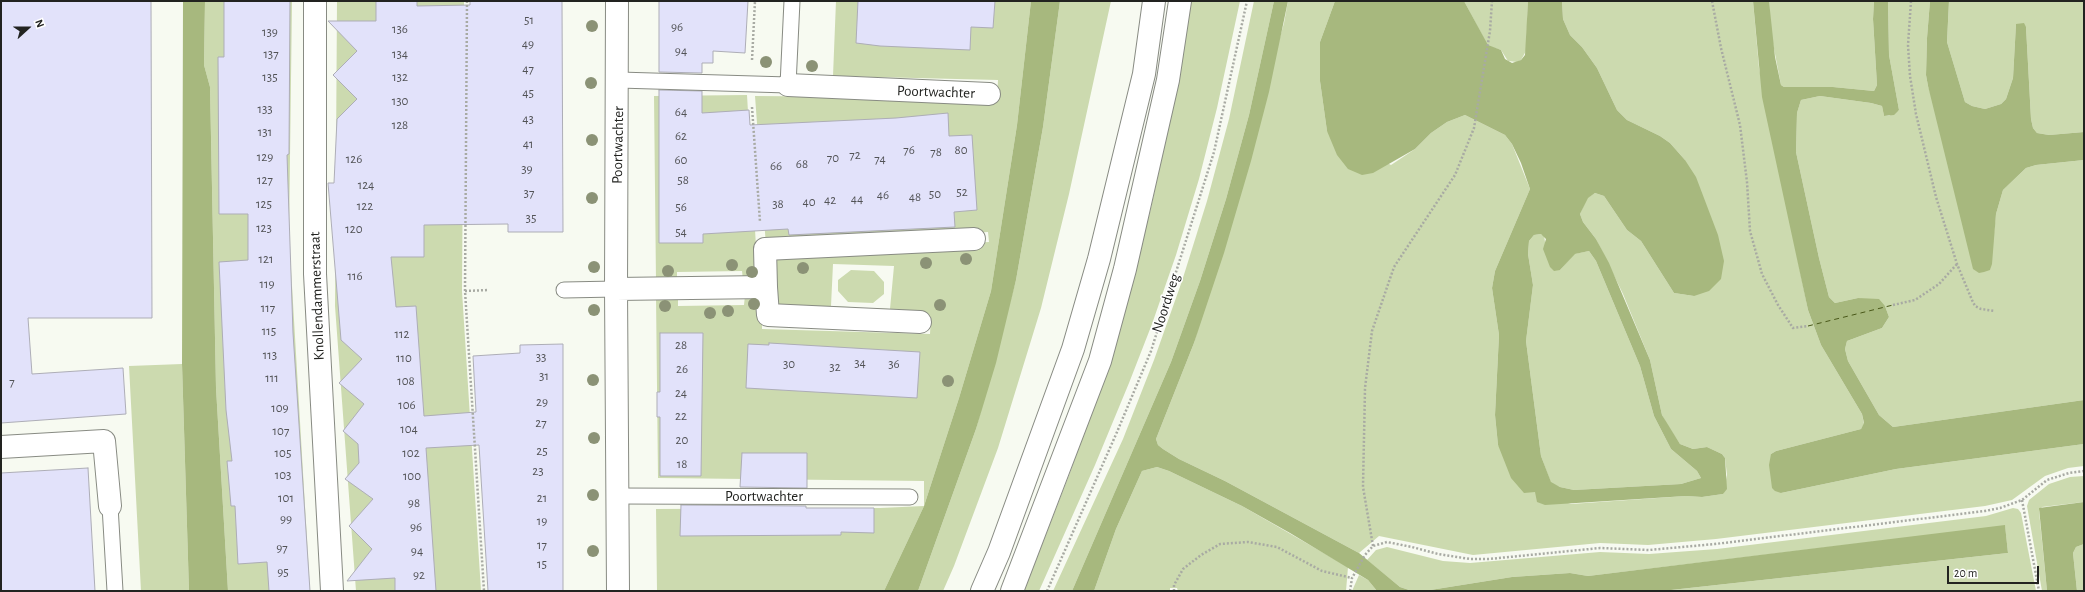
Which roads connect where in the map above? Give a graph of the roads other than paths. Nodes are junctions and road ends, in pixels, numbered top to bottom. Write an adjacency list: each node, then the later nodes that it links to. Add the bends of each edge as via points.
1 (315, 1): 19 (street, Knollendammerstraat, via 315,274)
2 (617, 1): 6 (street, Poortwachter)
3 (792, 1): 7 (lane)
4 (1154, 1): 21 (street, via 1144,74 1100,259 1074,349 999,552)
5 (1180, 1): 22 (street, via 1168,80 1125,269 1100,361)
6 (619, 80): 7 (lane); 11 (street, Poortwachter)
7 (788, 85): 8 (street, Poortwachter)
8 (989, 94)
9 (974, 239): 10 (street, via 765,250)
10 (766, 287): 11 (street); 13 (street, via 768,315)
11 (616, 289): 12 (lane); 15 (street, Poortwachter)
12 (564, 290)
13 (920, 322)
14 (1, 447): 17 (street, via 104,441)
15 (617, 496): 16 (lane, Poortwachter); 20 (street, Poortwachter)
16 (910, 497)
17 (110, 506): 18 (lane)
18 (115, 591)
19 (332, 591)
20 (618, 591)
21 (982, 591)
22 (1012, 591)

